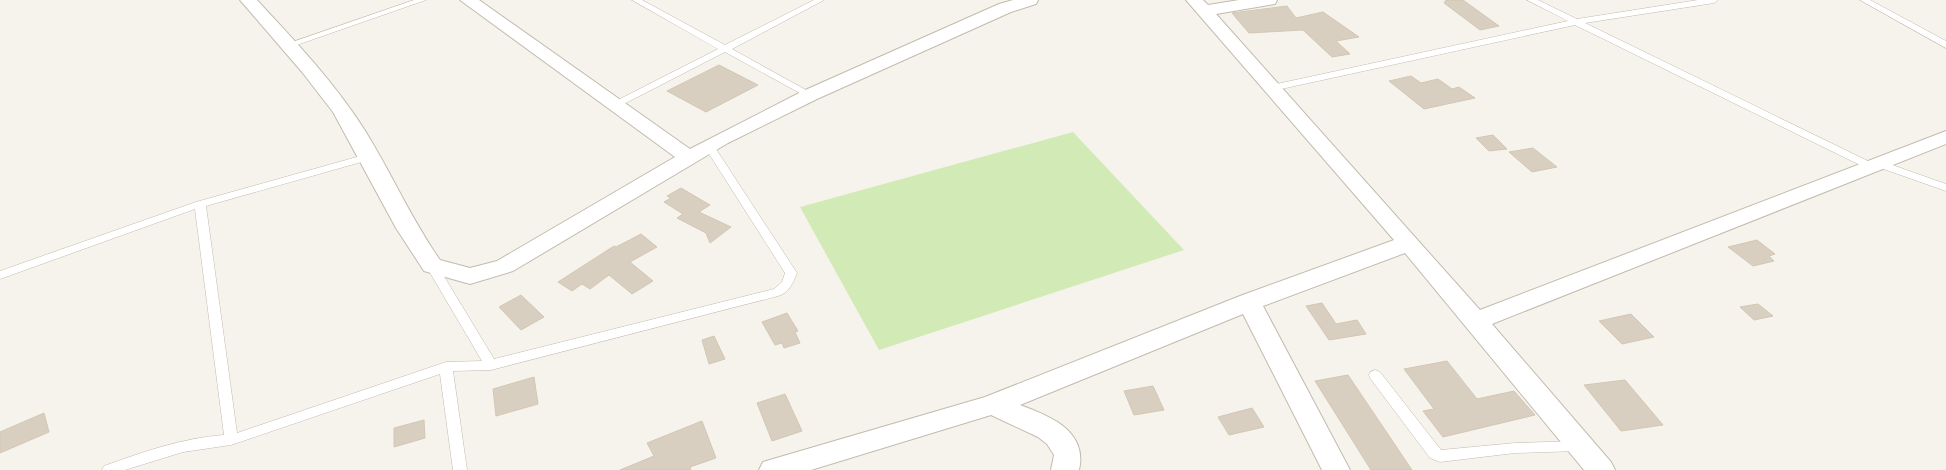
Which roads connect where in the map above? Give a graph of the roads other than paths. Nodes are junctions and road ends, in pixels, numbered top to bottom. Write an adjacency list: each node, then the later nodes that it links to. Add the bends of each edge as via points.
1 (248, 0): 14 (street)
2 (422, 0): 14 (lane)
3 (636, 0): 15 (lane)
4 (820, 0): 15 (lane)
5 (1030, 0): 17 (street, via 1004,8)
6 (1269, 0): 11 (street)
7 (1531, 0): 12 (lane)
8 (1714, 0): 12 (lane)
9 (1864, 0): 13 (lane)
10 (474, 1): 18 (street)
11 (1199, 5): 16 (street)
12 (1577, 22): 16 (lane); 23 (lane)
13 (1944, 43)
14 (288, 45): 21 (street, via 342,112)
15 (725, 49): 17 (lane); 18 (lane)
16 (1272, 88): 26 (street)
17 (810, 95): 20 (street)
18 (615, 105): 22 (street)
19 (1946, 137): 23 (street)
20 (710, 146): 22 (street); 31 (lane, via 788,266 791,272 784,288)
21 (368, 157): 25 (lane); 27 (street)
22 (688, 158): 27 (street, via 505,266 470,276)
23 (1874, 164): 24 (lane); 30 (street)
24 (1946, 188)
25 (200, 204): 28 (lane); 35 (lane)
26 (1409, 243): 29 (street); 30 (street)
27 (432, 266): 31 (lane)
28 (0, 275)
29 (1248, 302): 34 (street); 41 (street)
30 (1476, 321): 36 (street)
31 (491, 365): 32 (lane)
32 (446, 367): 35 (lane); 38 (lane)
33 (1375, 375): 36 (lane, via 1435,454 1515,448)
34 (992, 404): 39 (street); 40 (street, via 1050,429 1062,441 1068,455)
35 (231, 440): 37 (lane, via 178,446)
36 (1592, 463)
37 (109, 470)
38 (460, 470)
39 (773, 470)
40 (1065, 470)
41 (1336, 470)

